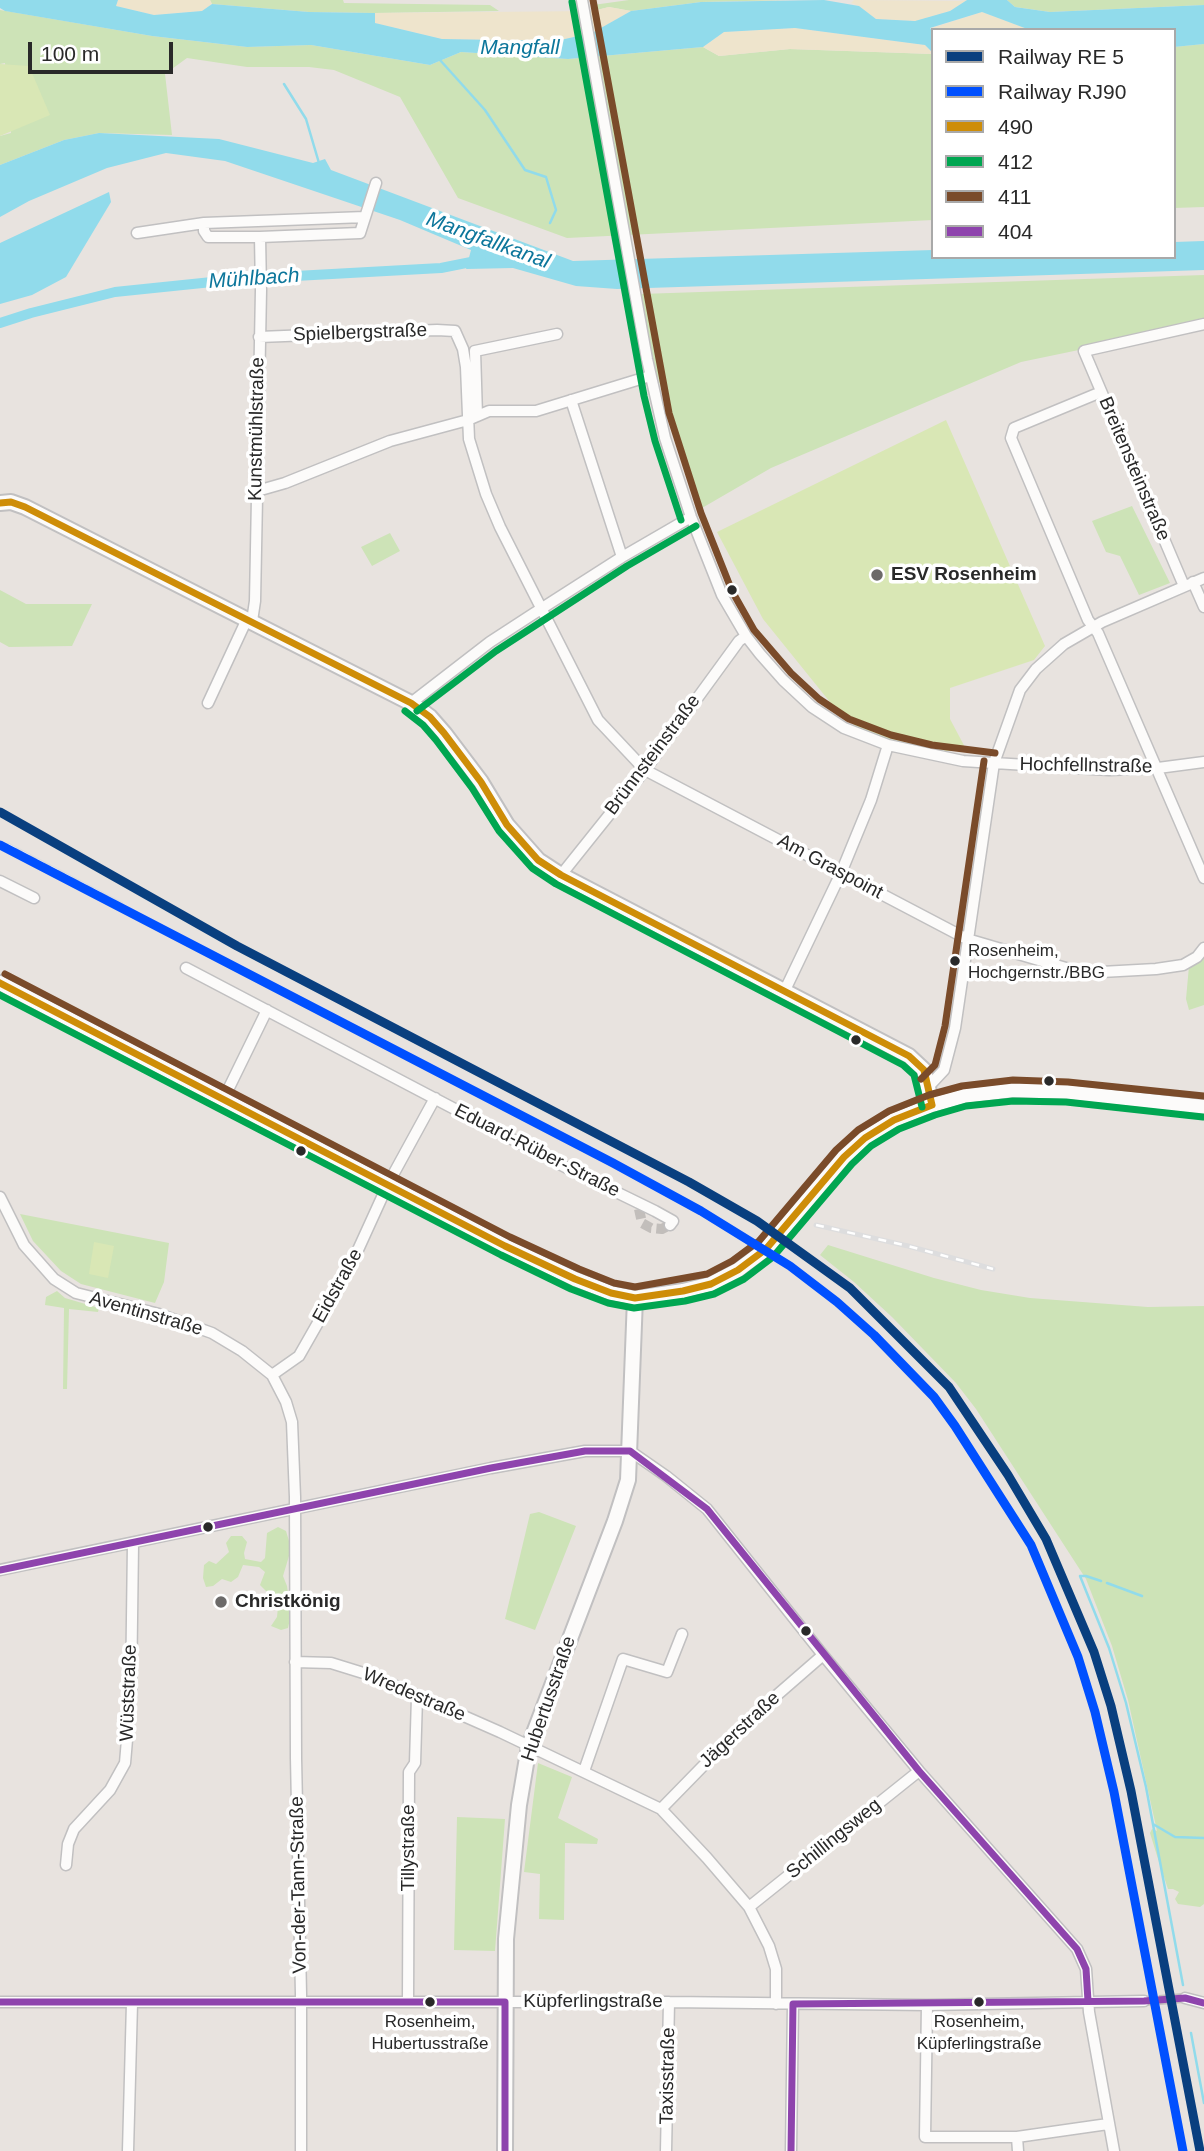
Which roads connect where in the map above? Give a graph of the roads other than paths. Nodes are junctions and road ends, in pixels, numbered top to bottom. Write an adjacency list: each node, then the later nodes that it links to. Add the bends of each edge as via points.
1 (582, 0): 10 (street, Hochfellnstraße)
2 (376, 183): 3 (street)
3 (365, 214): 4 (street); 6 (street, via 360,233)
4 (204, 223): 5 (street); 6 (street, via 208,237)
5 (137, 233)
6 (260, 237): 9 (street, Kunstmühlstraße)
7 (1204, 324): 11 (street, Breitensteinstraße, via 1084,351)
8 (557, 334): 13 (street, via 475,351)
9 (259, 337): 13 (street, Spielbergstraße, via 455,331 463,349); 14 (street, Kunstmühlstraße)
10 (650, 376): 12 (street); 16 (street, Hochfellnstraße)
11 (1101, 392): 19 (street, Breitensteinstraße); 23 (street, via 1014,428 1011,438)
12 (571, 400): 13 (street, via 537,411 489,411); 17 (street)
13 (472, 418): 14 (street, via 390,441); 21 (street, Am Graspoint, via 469,439 486,494)
14 (257, 491): 22 (street, Kunstmühlstraße, via 255,601)
15 (0, 503): 22 (main road, via 25,507)
16 (691, 517): 17 (street); 24 (street, Hochfellnstraße, via 722,595)
17 (622, 557): 21 (street)
18 (1204, 578): 19 (street)
19 (1188, 584): 20 (street, Breitensteinstraße); 23 (street)
20 (1204, 607)
21 (541, 609): 26 (street); 31 (street, Am Graspoint, via 598,720)
22 (250, 620): 25 (street, Kunstmühlstraße); 26 (main road)
23 (1093, 627): 29 (street, via 1049,655 1020,690); 30 (street)
24 (746, 636): 27 (street, Hochfellnstraße, via 812,707 844,728); 31 (street, Brünnsteinstraße)
25 (208, 703)
26 (411, 703): 33 (main road, via 444,733 520,842)
27 (888, 745): 29 (street, Hochfellnstraße); 32 (street)
28 (1204, 762): 30 (street, Hochfellnstraße)
29 (994, 764): 30 (street, Hochfellnstraße); 37 (street)
30 (1158, 768): 34 (street)
31 (645, 770): 32 (street, Am Graspoint); 33 (street, Brünnsteinstraße)
32 (841, 873): 37 (street, Am Graspoint); 41 (street)
33 (561, 875): 41 (main road)
34 (1204, 878)
35 (0, 881): 36 (street)
36 (34, 898)
37 (967, 939): 38 (street, Am Graspoint, via 1083,972 1183,965); 43 (street, via 955,1028 944,1070)
38 (1204, 948)
39 (186, 968): 42 (street, Eduard-Rüber-Straße)
40 (0, 983): 44 (main road)
41 (785, 990): 43 (main road, via 909,1056 924,1070)
42 (267, 1010): 44 (street); 45 (street, Eduard-Rüber-Straße)
43 (929, 1086): 46 (main road)
44 (224, 1098): 48 (main road)
45 (435, 1098): 48 (street, Eduard-Rüber-Straße); 51 (street, Eduard-Rüber-Straße, via 673,1221)
46 (932, 1105): 47 (main road, via 976,1094 1025,1090); 52 (main road, via 865,1138 766,1249 738,1270 711,1284)
47 (1204, 1107)
48 (388, 1184): 52 (main road, via 575,1279); 53 (street, Eidstraße, via 352,1264 299,1356)
49 (0, 1197): 50 (street, Aventinstraße)
50 (4, 1213): 53 (street, Aventinstraße, via 54,1279 76,1293 159,1314 212,1334 242,1350)
51 (670, 1225)
52 (635, 1298): 54 (main road, Hubertusstraße)
53 (272, 1375): 55 (street, Aventinstraße, via 292,1422)
54 (630, 1451): 55 (street, via 555,1456); 59 (street, via 707,1510); 62 (main road, Hubertusstraße, via 621,1504)
55 (295, 1510): 56 (street); 60 (street, Von-der-Tann-Straße)
56 (133, 1544): 57 (street); 66 (street, Wüststraße, via 125,1763 110,1790 74,1829)
57 (0, 1570)
58 (682, 1634): 64 (street, via 667,1672 623,1659)
59 (823, 1655): 63 (street); 65 (street, Jägerstraße, via 746,1722)
60 (295, 1662): 61 (street, Wredestraße, via 345,1666); 69 (street, Von-der-Tann-Straße)
61 (416, 1696): 62 (street, Wredestraße); 70 (street, Tillystraße, via 415,1763 409,1772)
62 (529, 1746): 64 (street, Wredestraße); 74 (main road, Hubertusstraße, via 514,1844)
63 (919, 1770): 67 (street, Schillingsweg); 71 (street, via 1077,1949 1086,1969)
64 (584, 1771): 65 (street, Wredestraße)
65 (661, 1809): 67 (street)
66 (66, 1865)
67 (749, 1907): 78 (street, via 776,1969)
68 (1185, 1998): 77 (street)
69 (301, 2001): 70 (street, Küpferlingstraße); 76 (street, Küpferlingstraße); 84 (street, Von-der-Tann-Straße)
70 (408, 2001): 74 (street, Küpferlingstraße)
71 (1088, 2001): 72 (street, Küpferlingstraße); 80 (street, Küpferlingstraße); 81 (street)
72 (1144, 2001)
73 (0, 2002): 76 (street, Küpferlingstraße)
74 (505, 2002): 75 (street, Küpferlingstraße); 85 (main road, Hubertusstraße)
75 (669, 2002): 78 (street, Küpferlingstraße); 86 (street, Taxisstraße)
76 (132, 2003): 83 (street)
77 (1204, 2003)
78 (776, 2004): 79 (street, Küpferlingstraße)
79 (793, 2004): 80 (street, Küpferlingstraße); 87 (street)
80 (927, 2005): 82 (street, via 925,2137)
81 (1108, 2124): 82 (street); 89 (street)
82 (1017, 2137): 88 (street)
83 (128, 2151)
84 (301, 2151)
85 (505, 2151)
86 (666, 2151)
87 (791, 2151)
88 (1018, 2151)
89 (1114, 2151)

